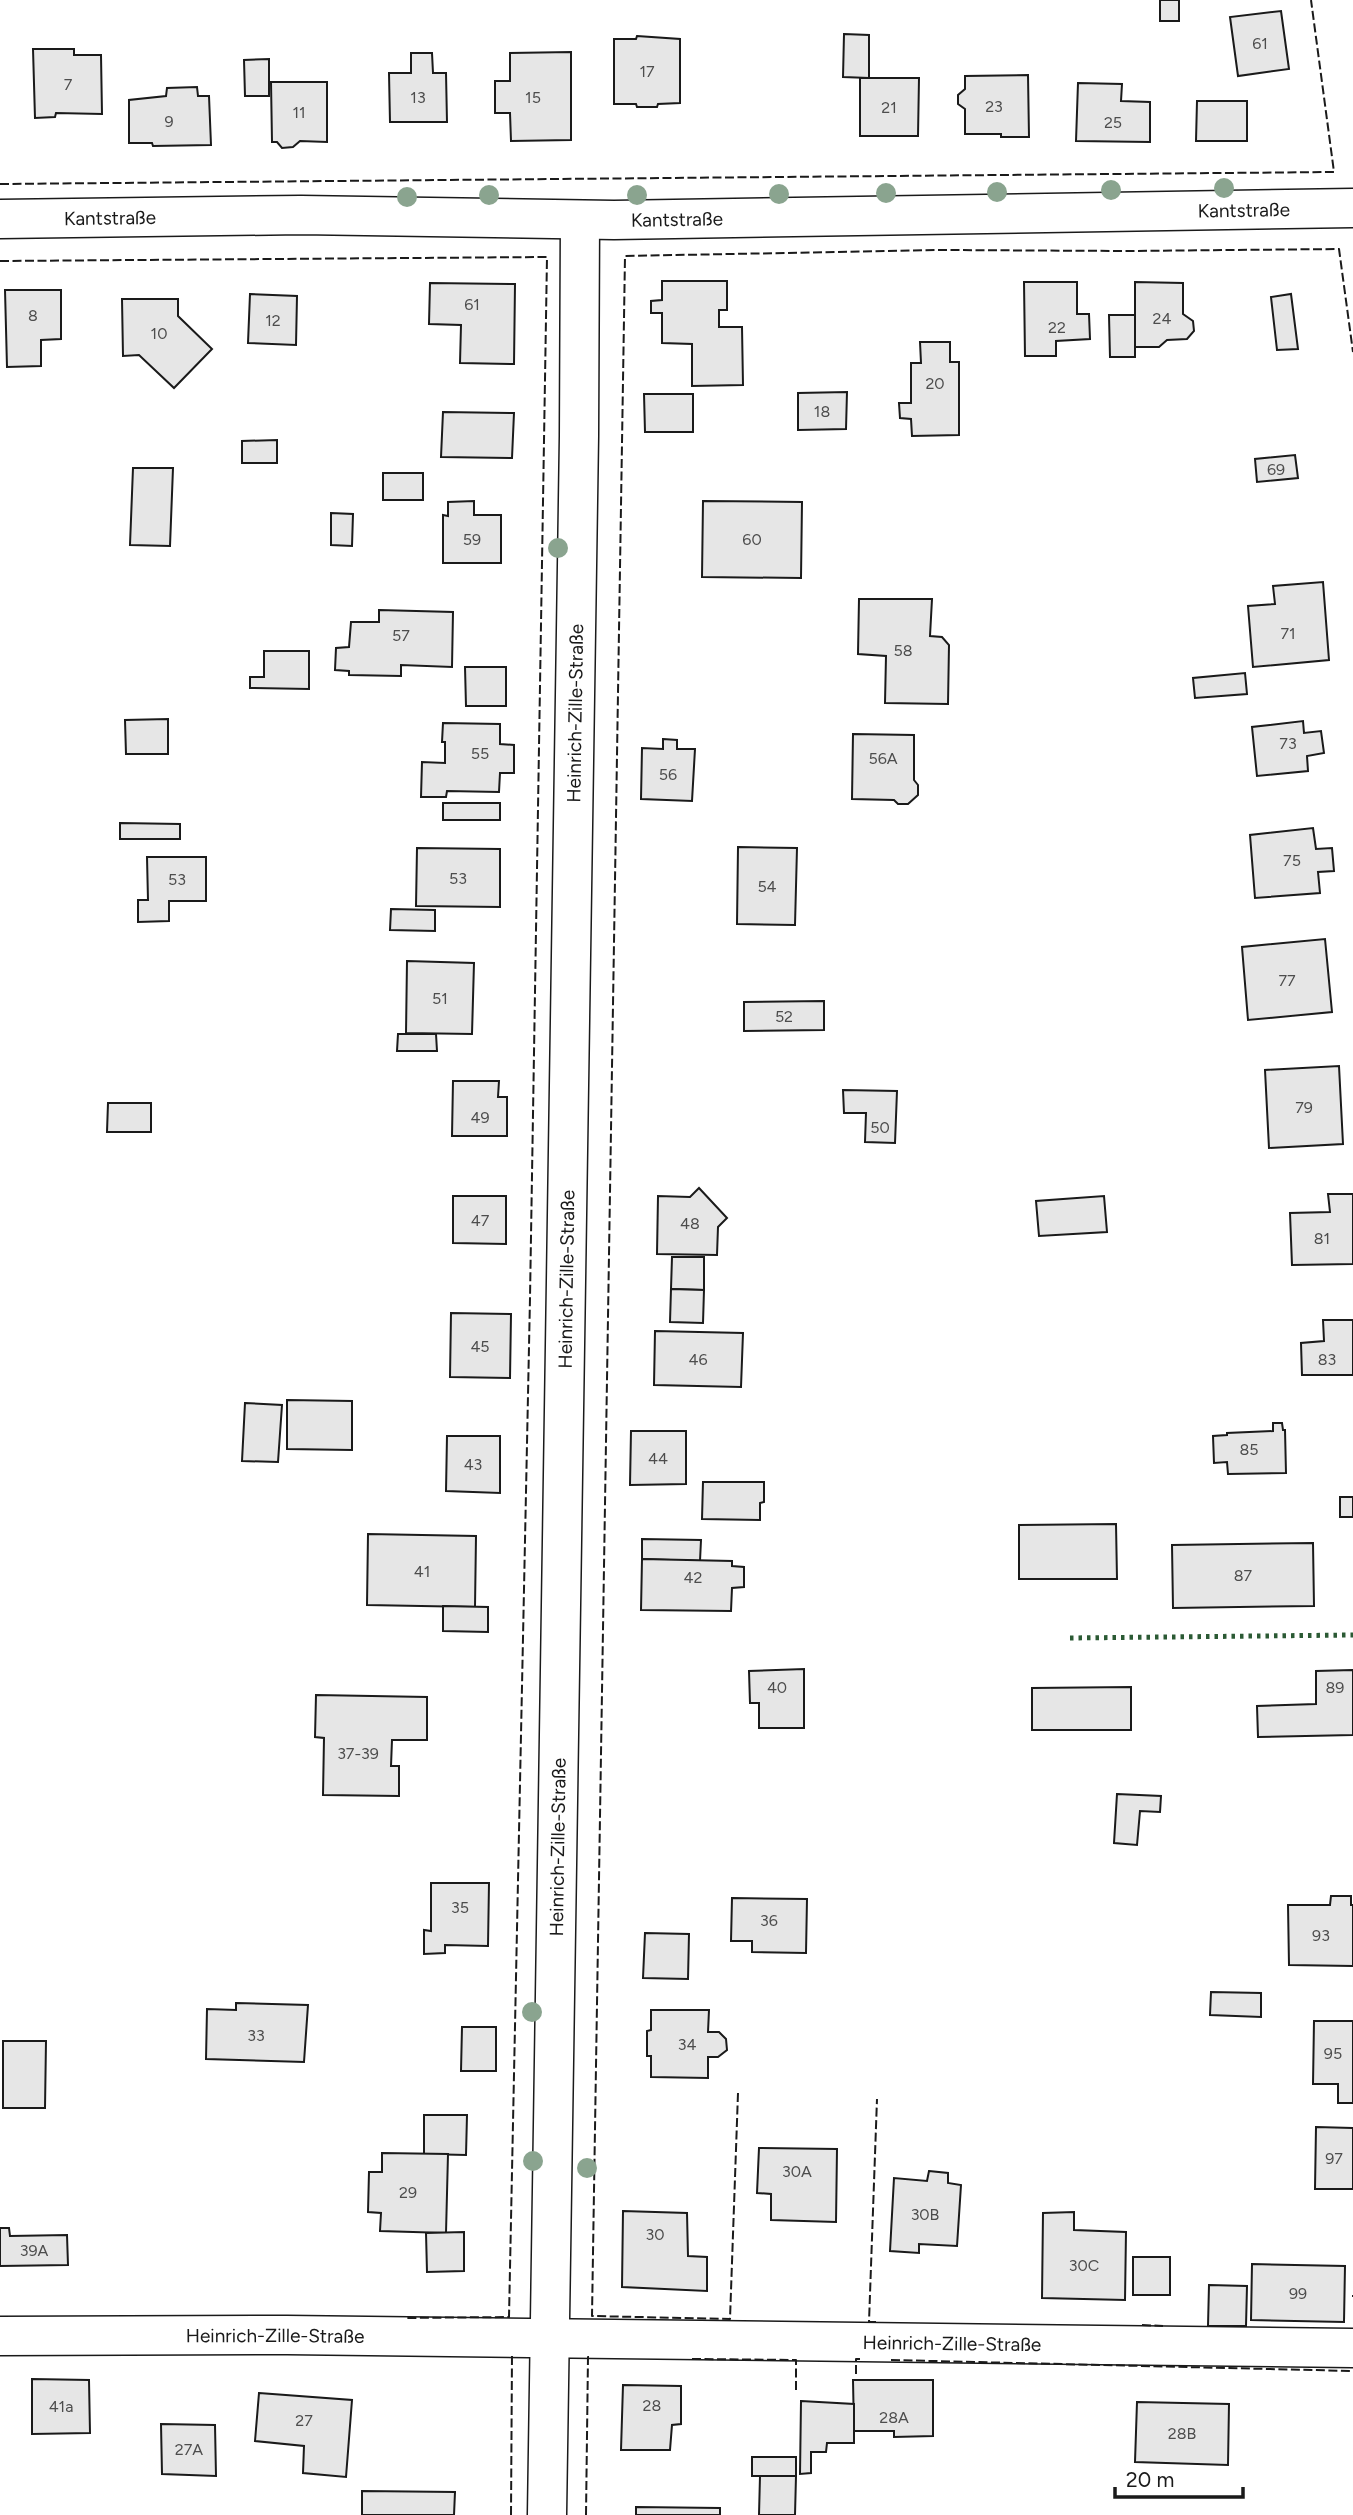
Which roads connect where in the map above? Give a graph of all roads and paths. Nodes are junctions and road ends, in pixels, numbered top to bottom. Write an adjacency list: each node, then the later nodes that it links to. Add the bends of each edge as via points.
1 (1353, 208): 3 (street, Kantstraße)
2 (0, 219): 3 (street, Kantstraße, via 301,215)
3 (580, 220): 5 (street, Heinrich-Zille-Straße)
4 (0, 2336): 5 (street, Heinrich-Zille-Straße)
5 (549, 2339): 6 (street, Heinrich-Zille-Straße); 7 (street, Heinrich-Zille-Straße)
6 (1353, 2348)
7 (547, 2515)

